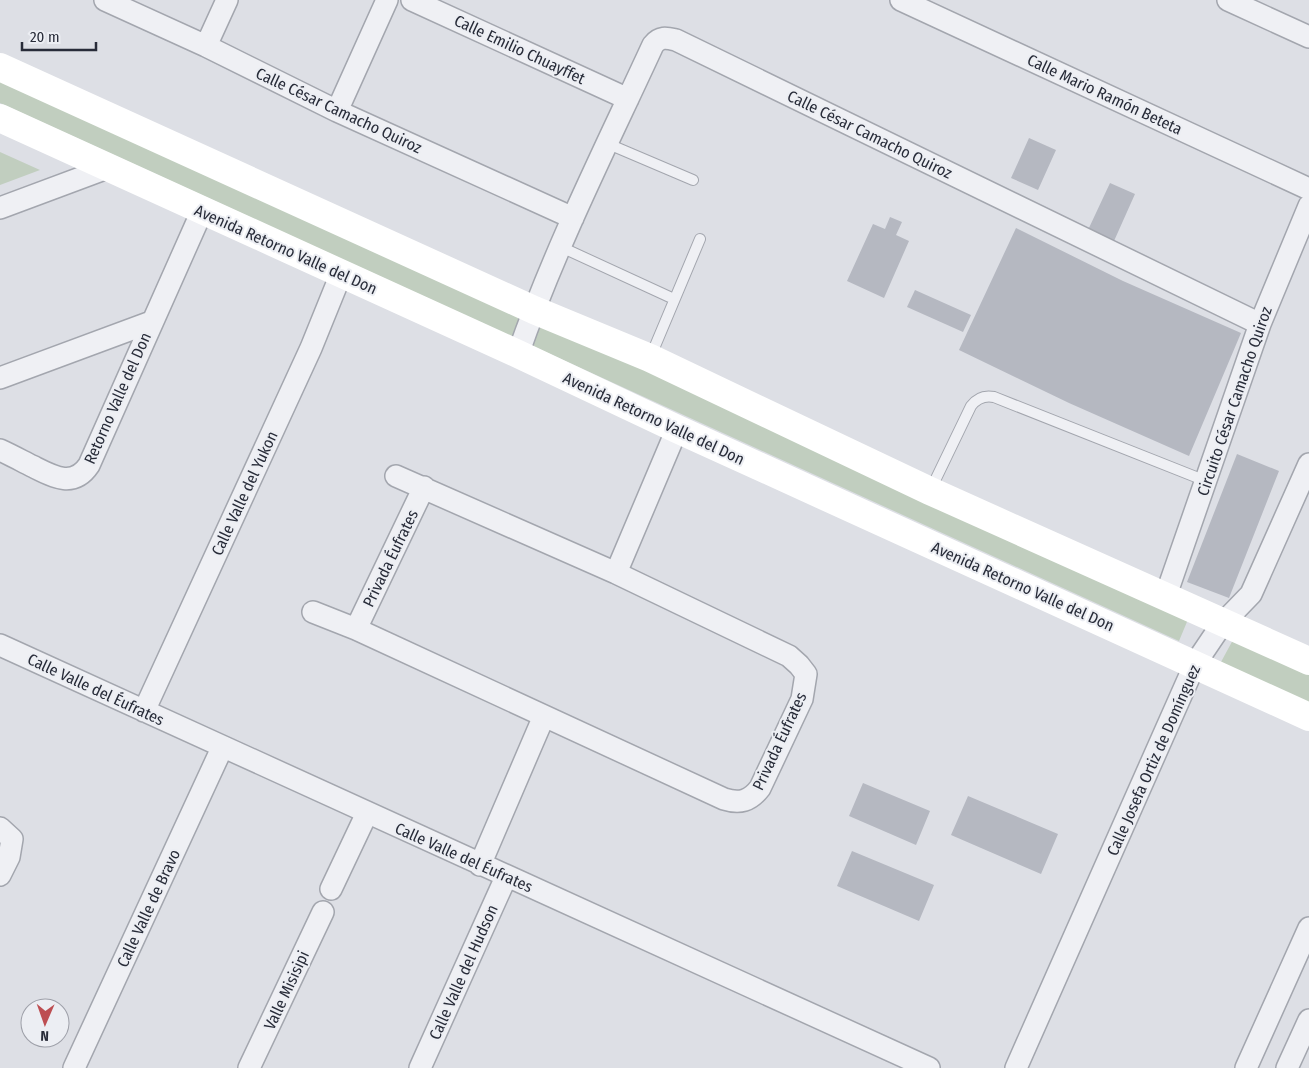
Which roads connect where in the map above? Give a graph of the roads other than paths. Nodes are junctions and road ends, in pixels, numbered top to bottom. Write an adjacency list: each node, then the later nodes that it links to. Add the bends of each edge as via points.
1 (105, 0): 8 (street, Calle César Camacho Quiroz)
2 (227, 0): 8 (street)
3 (387, 0): 11 (street)
4 (412, 0): 10 (street, Calle Emilio Chuayffet)
5 (901, 0): 16 (street, Calle Mario Ramón Beteta)
6 (1228, 0): 7 (street)
7 (1309, 37)
8 (206, 46): 11 (street, Calle César Camacho Quiroz)
9 (0, 67): 25 (street)
10 (628, 99): 13 (street, Calle César Camacho Quiroz); 27 (street, Calle César Camacho Quiroz, via 656,40 676,40)
11 (337, 112): 20 (street, Calle César Camacho Quiroz)
12 (0, 118): 14 (street, Avenida Retorno Valle del Don)
13 (606, 143): 15 (lane); 20 (street, Calle César Camacho Quiroz)
14 (110, 167): 18 (street); 19 (street, Avenida Retorno Valle del Don)
15 (693, 180)
16 (1309, 189)
17 (1309, 206): 27 (street, Circuito César Camacho Quiroz)
18 (0, 208)
19 (202, 211): 23 (street, Avenida Retorno Valle del Don); 26 (street, Retorno Valle del Don)
20 (573, 218): 22 (street, Calle César Camacho Quiroz)
21 (700, 239): 24 (lane)
22 (561, 247): 24 (lane); 25 (street, Calle César Camacho Quiroz)
23 (341, 274): 28 (street, Avenida Retorno Valle del Don); 46 (street, Calle Valle del Yukon, via 307,357)
24 (674, 299): 29 (lane)
25 (534, 310): 28 (street, Calle César Camacho Quiroz); 29 (street)
26 (151, 322): 30 (street, Retorno Valle del Don); 32 (street, Retorno Valle del Don, via 84,473 66,479 54,477)
27 (1260, 324): 35 (street, Circuito César Camacho Quiroz)
28 (518, 354): 31 (street, Avenida Retorno Valle del Don)
29 (650, 358): 37 (street)
30 (0, 378)
31 (677, 429): 38 (street); 45 (street, Avenida Retorno Valle del Don)
32 (0, 450)
33 (1309, 464): 41 (street, Calle Josefa Ortiz de Domínguez, via 1251,594)
34 (396, 476): 36 (street, Privada Éufrates)
35 (1206, 481): 37 (lane, via 987,396 970,406); 39 (street, Circuito César Camacho Quiroz)
36 (424, 487): 38 (street, Privada Éufrates); 42 (street, Privada Éufrates)
37 (930, 491): 39 (street)
38 (616, 573): 47 (street, Privada Éufrates, via 790,656 806,674 802,699 760,788 745,801 724,799)
39 (1165, 598): 41 (street)
40 (313, 612): 42 (street, Privada Éufrates)
41 (1222, 624): 44 (street); 45 (street, Calle Josefa Ortiz de Domínguez)
42 (356, 629): 47 (street, Privada Éufrates)
43 (0, 645): 46 (street, Calle Valle del Éufrates)
44 (1309, 661)
45 (1194, 664): 48 (street, Avenida Retorno Valle del Don); 63 (street, Calle Josefa Ortiz de Domínguez)
46 (144, 711): 49 (street, Calle Valle del Éufrates)
47 (544, 716): 52 (street)
48 (1309, 717)
49 (222, 748): 50 (street, Calle Valle del Éufrates); 59 (street, Calle Valle de Bravo)
50 (367, 813): 52 (street, Calle Valle del Éufrates); 55 (street)
51 (0, 828): 53 (street, via 12,839 9,857)
52 (480, 865): 54 (street, Calle Valle del Éufrates)
53 (0, 875)
54 (506, 877): 61 (street, Calle Valle del Hudson); 62 (street, Calle Valle del Éufrates)
55 (330, 889)
56 (323, 912): 60 (street, Valle Misisipi)
57 (1309, 928): 64 (street)
58 (1309, 1020): 65 (street)
59 (74, 1068)
60 (249, 1068)
61 (420, 1068)
62 (928, 1068)
63 (1016, 1068)
64 (1246, 1068)
65 (1287, 1068)

